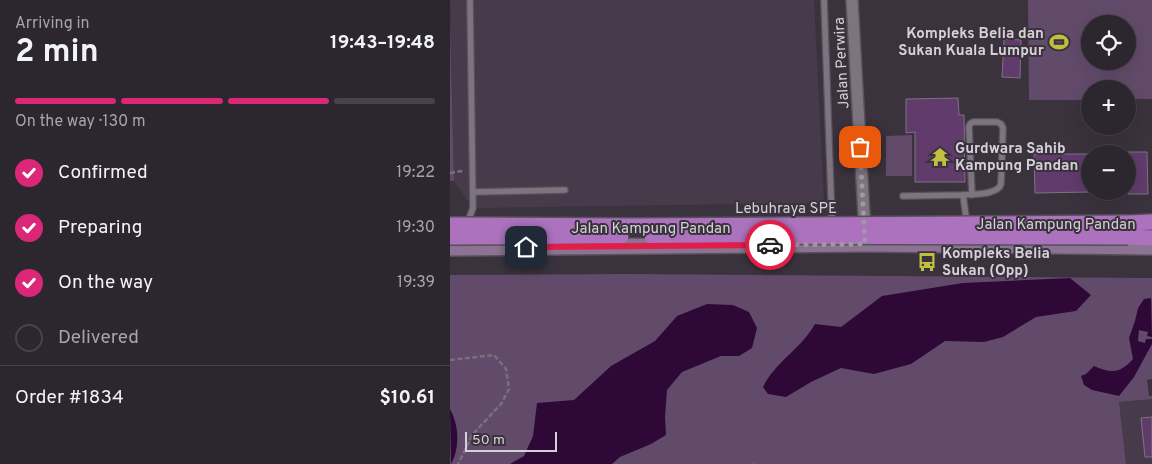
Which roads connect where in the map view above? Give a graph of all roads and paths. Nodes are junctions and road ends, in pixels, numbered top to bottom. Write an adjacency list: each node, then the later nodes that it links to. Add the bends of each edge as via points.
1 (470, 0): 4 (lane)
2 (824, 0): 13 (lane)
3 (852, 0): 15 (street, Jalan Perwira)
4 (472, 169): 5 (path); 7 (lane)
5 (450, 173)
6 (565, 190): 7 (lane)
7 (473, 192): 14 (lane, via 473,208)
8 (972, 194): 8 (lane, via 969,127 973,122 997,122 1002,128 1000,188); 9 (lane)
9 (963, 195): 10 (lane); 12 (lane)
10 (903, 196)
11 (1152, 223): 12 (street, Jalan Kampung Pandan); 14 (highway, Lebuhraya SPE, bridge)
12 (967, 224): 15 (street, Jalan Kampung Pandan)
13 (832, 226): 14 (street, Jalan Kampung Pandan); 15 (street, Jalan Kampung Pandan)
14 (455, 227)
15 (865, 227): 18 (street, Jalan Perwira)
16 (450, 237): 17 (highway, Lebuhraya SPE, bridge)
17 (1152, 238)
18 (865, 244): 19 (street, Jalan Kampung Pandan); 20 (street, Jalan Kampung Pandan)
19 (1152, 247)
20 (450, 248)
21 (450, 360): 22 (path, via 494,355 506,369 509,389 501,404 473,434)
22 (458, 464)

